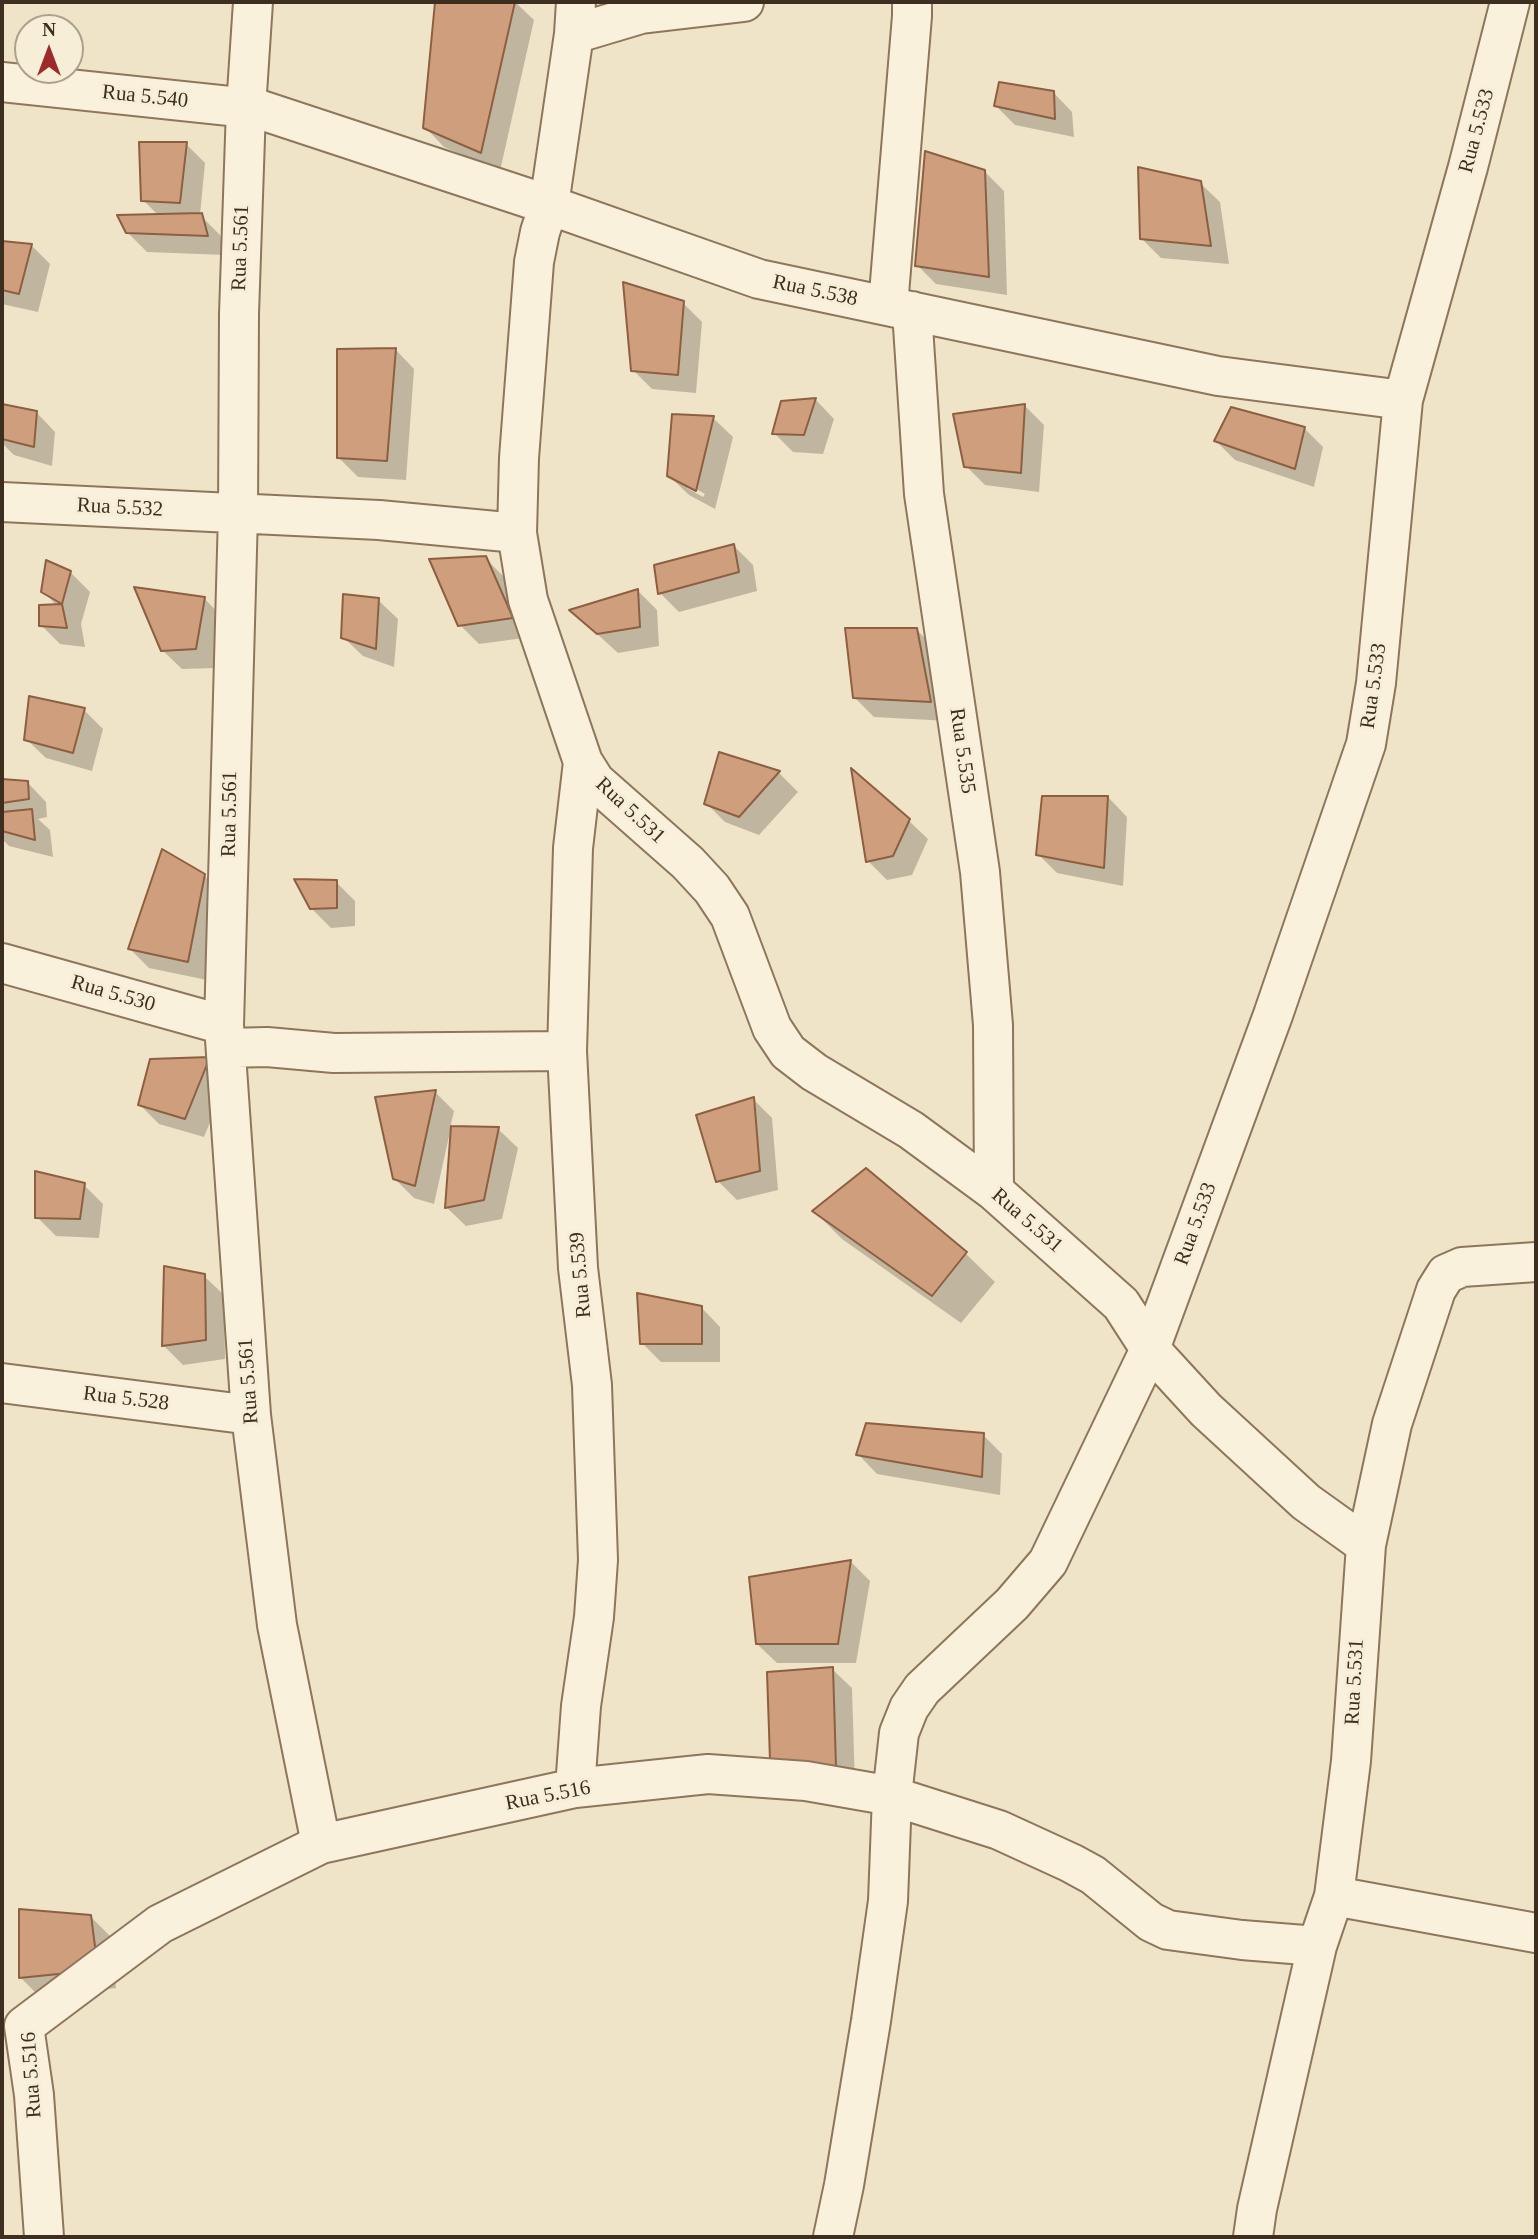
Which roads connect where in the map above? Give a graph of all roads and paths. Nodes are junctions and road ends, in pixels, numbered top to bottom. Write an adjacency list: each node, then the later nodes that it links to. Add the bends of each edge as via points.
1 (253, 2): 7 (street, Rua 5.561)
2 (744, 2): 5 (street)
3 (912, 2): 9 (street, Rua 5.535)
4 (1510, 2): 10 (street, Rua 5.533)
5 (575, 18): 8 (street, Rua 5.531)
6 (2, 82): 7 (street, Rua 5.540)
7 (246, 108): 8 (street, Rua 5.538); 12 (street, Rua 5.561)
8 (549, 205): 9 (street, Rua 5.538, via 759,279); 13 (street, Rua 5.531, via 534,262)
9 (900, 309): 10 (street, Rua 5.538, via 1217,376); 18 (street, Rua 5.535, via 981,885 993,1026)
10 (1403, 400): 20 (street, Rua 5.533, via 1366,744 1273,1015)
11 (2, 502): 12 (street, Rua 5.532)
12 (238, 514): 13 (street, via 379,520); 16 (street, Rua 5.561)
13 (517, 533): 14 (street, Rua 5.531, via 528,600)
14 (583, 762): 17 (street, Rua 5.539, via 573,848); 18 (street, Rua 5.531, via 595,781 712,889 730,916 772,1028 788,1052 911,1130)
15 (2, 963): 16 (street, Rua 5.530)
16 (225, 1037): 17 (street, Rua 5.530, via 267,1047 334,1053); 22 (street, Rua 5.561)
17 (567, 1051): 24 (street, Rua 5.539, via 578,1268 592,1385 598,1560)
18 (994, 1191): 20 (street, Rua 5.531, via 1121,1304)
19 (1536, 1262): 23 (street, via 1462,1268 1446,1274 1436,1290 1392,1424)
20 (1150, 1349): 23 (street, Rua 5.531, via 1206,1410 1306,1502); 25 (street, Rua 5.533, via 1048,1562 1012,1604 922,1689 909,1708 899,1733)
21 (2, 1383): 22 (street, Rua 5.528)
22 (251, 1415): 26 (street, Rua 5.561, via 277,1625)
23 (1366, 1545): 27 (street, Rua 5.531, via 1351,1762)
24 (575, 1788): 25 (street, Rua 5.516, via 708,1774 806,1781); 26 (street, Rua 5.516)
25 (892, 1796): 29 (street, Rua 5.516, via 999,1830 1071,1863 1168,1930); 32 (street, via 888,1901)
26 (321, 1844): 30 (street, Rua 5.516, via 160,1924)
27 (1334, 1896): 28 (street); 29 (street, Rua 5.531)
28 (1536, 1933)
29 (1317, 1946): 33 (street, Rua 5.531)
30 (13, 2024): 31 (street, Rua 5.516, via 34,2095)
31 (44, 2237)
32 (833, 2237)
33 (1253, 2237)

